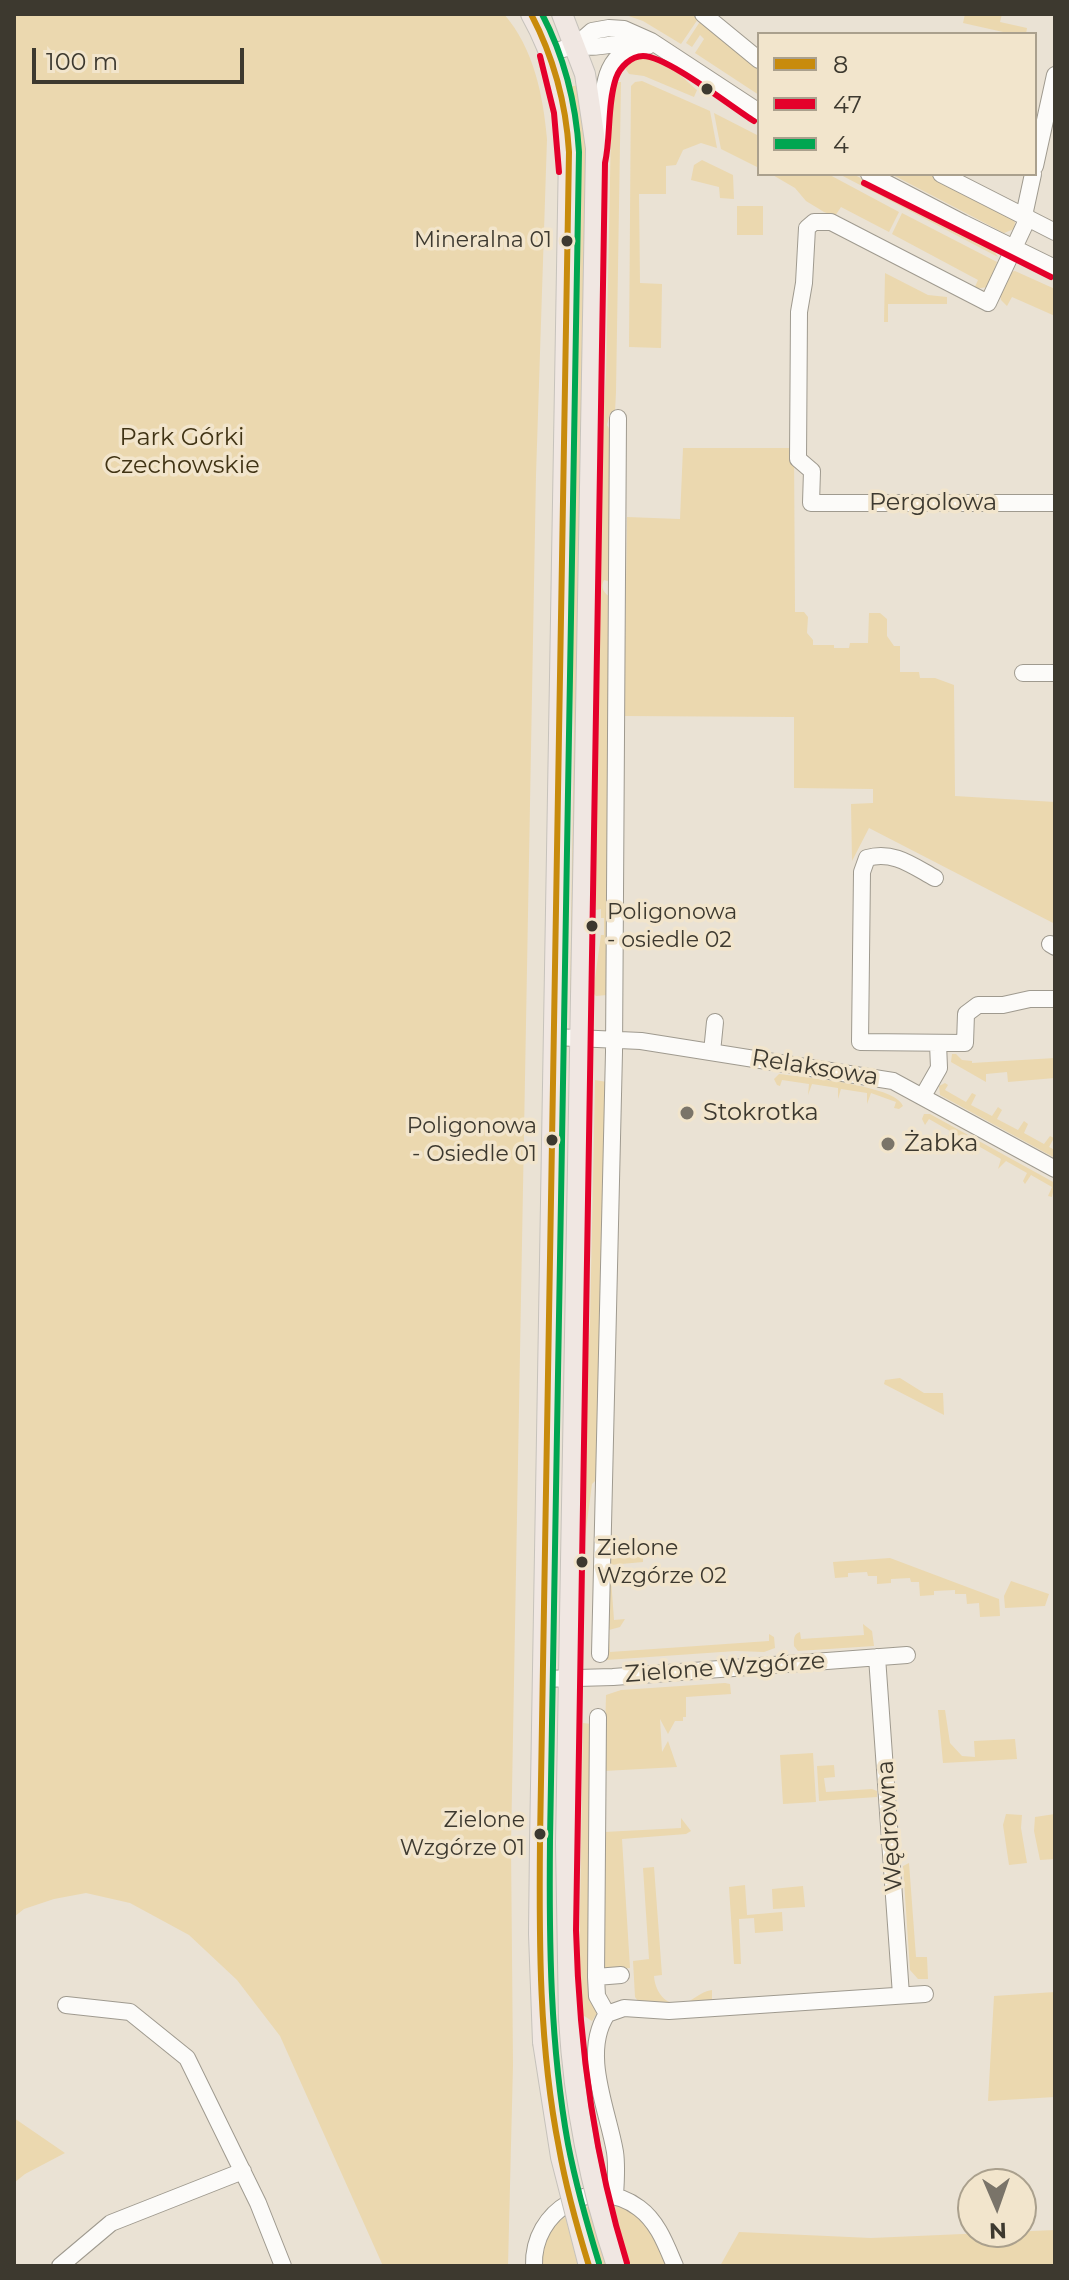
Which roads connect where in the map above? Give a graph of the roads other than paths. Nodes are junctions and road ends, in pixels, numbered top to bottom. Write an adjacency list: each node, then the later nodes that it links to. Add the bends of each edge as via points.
1 (531, 14): 6 (main road)
2 (562, 14): 4 (main road)
3 (703, 14): 8 (street)
4 (576, 45): 5 (street); 6 (street); 7 (street, via 592,31 616,28); 12 (main road, via 593,119)
5 (648, 46): 7 (street); 12 (street, via 625,51 606,75)
6 (550, 53): 27 (main road, via 564,99 569,152)
7 (667, 53): 10 (street)
8 (757, 58)
9 (1055, 75): 11 (street)
10 (757, 111)
11 (1037, 157)
12 (595, 162): 28 (main road)
13 (873, 176): 18 (street)
14 (945, 176): 16 (street)
15 (1033, 176): 16 (street)
16 (1027, 220): 17 (street); 18 (street)
17 (1055, 232)
18 (1014, 248): 19 (street); 21 (street, Pergolowa, via 988,303 831,222 814,222 807,228 799,312 798,459 812,471 811,503)
19 (1055, 268)
20 (618, 418): 29 (street)
21 (1055, 503)
22 (1023, 673): 23 (street)
23 (1055, 673)
24 (935, 878): 30 (street, via 895,857 867,858 862,872 860,1042)
25 (1055, 999): 30 (street, via 978,1005 966,1014 965,1043)
26 (715, 1022): 31 (street)
27 (554, 1037): 28 (street, Relaksowa); 37 (main road)
28 (579, 1037): 29 (street, Relaksowa); 38 (main road)
29 (614, 1039): 31 (street, Relaksowa); 34 (street)
30 (938, 1043): 32 (street, via 939,1068)
31 (712, 1052): 32 (street, Relaksowa, via 893,1081)
32 (923, 1096): 33 (street, Relaksowa)
33 (1055, 1169)
34 (600, 1654)
35 (907, 1655): 36 (street, Zielone Wzgórze)
36 (877, 1657): 38 (street, Zielone Wzgórze); 43 (street, Wędrowna)
37 (542, 1679): 38 (street, Zielone Wzgórze); 51 (main road, bridge, via 543,2042 561,2157)
38 (569, 1679): 52 (main road, bridge, via 569,2019 583,2132)
39 (598, 1717): 41 (street)
40 (621, 1975): 41 (street)
41 (596, 1977): 45 (street, via 597,1996)
42 (925, 1994): 43 (street)
43 (901, 1995): 45 (street, via 669,2011 624,2008)
44 (66, 2005): 46 (street, via 130,2012 187,2058)
45 (607, 2014): 47 (street, via 598,2032 596,2055 615,2152)
46 (243, 2171): 48 (street, via 111,2223); 49 (street)
47 (615, 2195): 50 (street, via 589,2196 557,2210 541,2230); 53 (street, via 652,2220)
48 (60, 2266)
49 (283, 2266)
50 (534, 2266)
51 (589, 2266)
52 (617, 2266)
53 (675, 2266)

